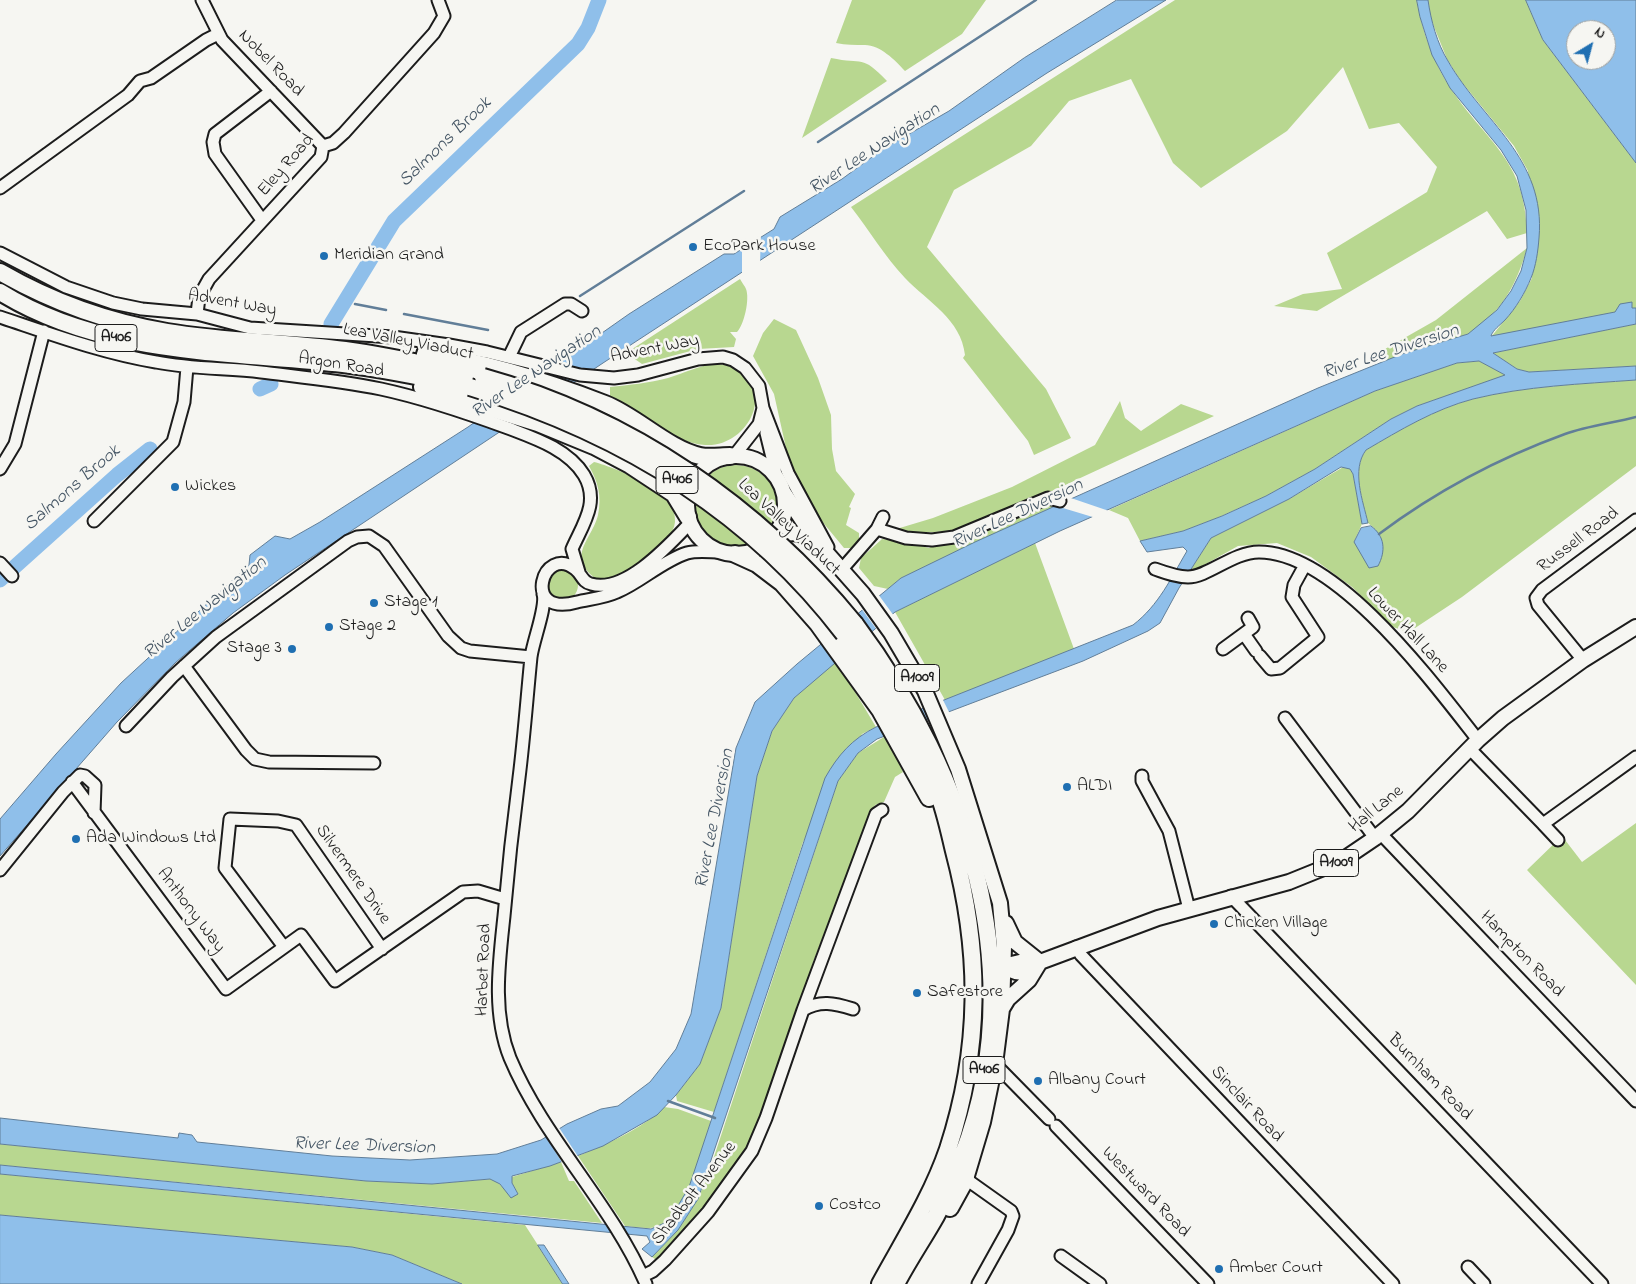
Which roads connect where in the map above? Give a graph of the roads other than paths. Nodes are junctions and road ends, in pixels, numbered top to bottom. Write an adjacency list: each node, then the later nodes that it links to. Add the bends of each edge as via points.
1 (202, 0): 3 (street, Nobel Road)
2 (438, 0): 5 (street, Eley Road, via 444,16 434,33 344,133)
3 (218, 34): 4 (street, Nobel Road); 6 (street, via 151,78 140,81 128,94)
4 (271, 92): 5 (street, Nobel Road); 7 (street, via 215,134 213,142 215,154)
5 (323, 146): 7 (street, Eley Road, via 321,157)
6 (0, 188)
7 (262, 220): 12 (street, Eley Road, via 201,290)
8 (0, 254): 12 (street, Advent Way, via 57,283 107,301 135,308)
9 (0, 272): 15 (highway, Lea Valley Viaduct / A406, via 60,302 127,324)
10 (0, 292): 15 (highway, Lea Valley Viaduct / A406, via 63,321 113,338 172,350)
11 (582, 311): 16 (street, via 565,304 528,327 516,339)
12 (197, 314): 16 (street, Advent Way, via 250,328 393,337)
13 (0, 317): 14 (street, Argon Road)
14 (44, 331): 17 (street, Argon Road, via 96,349); 23 (street, via 15,444)
15 (344, 357): 18 (highway, Lea Valley Viaduct / A406, via 415,375); 18 (highway, via 419,353)
16 (510, 357): 19 (street, Advent Way, via 580,375 614,378 638,375 698,358 724,357 740,364 754,377)
17 (186, 367): 21 (street, Argon Road, via 260,372 381,389); 30 (street, via 184,402 173,442)
18 (476, 382): 21 (highway); 22 (highway, via 578,395 607,405 700,456); 58 (highway, Lea Valley Viaduct / A406, bridge, via 605,438 692,490 754,538 805,587 858,652)
19 (763, 408): 20 (street, Advent Way); 22 (street, via 759,424)
20 (769, 424): 24 (street, via 766,433); 38 (street, Advent Way, via 794,489)
21 (534, 430): 28 (highway, via 594,446 659,483 674,494); 34 (street, Argon Road, via 574,462 588,484 588,516)
22 (732, 456): 24 (main road, via 755,460); 28 (main road, via 709,464 696,477 687,497)
23 (0, 469)
24 (777, 478): 25 (main road)
25 (784, 493): 32 (main road, via 784,517); 33 (main road, A1009)
26 (1060, 501): 31 (street, via 1048,498 954,538 906,538)
27 (883, 517): 31 (street)
28 (689, 520): 35 (main road, via 702,540); 40 (street, via 642,568 613,583 599,586 585,582)
29 (1636, 520): 49 (street, Russell Road, via 1542,590 1536,598 1538,605)
30 (94, 521)
31 (877, 529): 38 (street)
32 (771, 540): 33 (main road, A1009, via 791,532); 35 (main road, via 756,550)
33 (817, 542): 38 (main road, A1009)
34 (572, 549): 36 (street, Argon Road, via 564,553); 40 (street)
35 (728, 553): 42 (street, via 688,553 616,592); 58 (highway, A406, via 765,569 805,607 866,689 898,741)
36 (555, 565): 40 (street, via 568,564); 41 (street, Argon Road, via 542,580)
37 (1305, 565): 39 (street, Lower Hall Lane, via 1284,554 1250,552 1188,577); 46 (street, via 1292,596 1318,637 1280,668 1271,669); 53 (street, Lower Hall Lane, via 1376,618 1428,676)
38 (841, 566): 58 (main road, A1009, via 891,633 925,691)
39 (1155, 570)
40 (580, 574): 42 (street, via 582,592 573,603)
41 (544, 594): 42 (street, via 548,600); 44 (street, Harbet Road)
42 (564, 605): 44 (street, via 555,606)
43 (1248, 618): 46 (street, via 1253,627)
44 (539, 620): 48 (street, Harbet Road)
45 (1636, 627): 49 (main road, Hall Lane / A1009)
46 (1244, 634): 47 (street)
47 (1223, 649)
48 (531, 657): 50 (street, via 461,648 448,636 384,546 369,536 348,541 216,637); 67 (street, Harbet Road)
49 (1583, 660): 53 (main road, Hall Lane / A1009, via 1503,718)
50 (184, 666): 52 (street); 55 (street, via 256,759 269,762)
51 (1285, 718): 62 (street, Hampton Road)
52 (126, 726)
53 (1474, 744): 61 (street, Lower Hall Lane); 62 (main road, Hall Lane / A1009, via 1414,805)
54 (1636, 757): 61 (street)
55 (374, 762)
56 (1142, 776): 69 (street, via 1169,831)
57 (72, 782): 60 (street, Anthony Way); 60 (street, via 80,776 91,780 95,786); 65 (street)
58 (942, 783): 64 (main road, A1009); 85 (highway, A406, via 970,924 974,979 971,1052 957,1118 939,1172); 86 (highway, A406, via 964,825 981,895 990,972 990,1018 979,1098 962,1156 936,1215)
59 (882, 810): 77 (street, Shadbolt Avenue, via 876,814)
60 (94, 812): 70 (street, Anthony Way, via 226,989)
61 (1544, 824): 63 (street, Lower Hall Lane)
62 (1378, 836): 66 (main road, Hall Lane / A1009, via 1341,861 1313,874); 80 (street, Hampton Road)
63 (1558, 840)
64 (988, 860): 68 (main road, A1009); 74 (main road, A1009)
65 (0, 870)
66 (1231, 896): 69 (main road, Hall Lane / A1009); 93 (street, Burnham Road)
67 (505, 899): 72 (street, via 478,891 462,892); 84 (street, Harbet Road, via 499,982 500,1024 510,1057 544,1121 610,1218)
68 (1000, 903): 73 (main road, A1009, via 1010,934); 74 (main road)
69 (1189, 909): 71 (main road, Hall Lane / A1009)
70 (284, 947): 72 (street, via 301,935 335,980); 72 (street, Silvermere Drive, via 225,868 230,819 296,825)
71 (1076, 947): 73 (main road, Hall Lane / A1009); 91 (street, Sinclair Road)
72 (382, 949)
73 (1038, 965): 74 (main road, Hall Lane / A1009, via 1028,973 1013,973); 76 (main road, via 1026,984 1008,999)
74 (1002, 967): 76 (main road); 78 (main road, via 997,1011)
75 (853, 1009): 77 (street, via 824,1002)
76 (1002, 1009): 78 (main road)
77 (803, 1010): 84 (street, Shadbolt Avenue, via 752,1151 708,1212)
78 (999, 1026): 79 (main road)
79 (995, 1064): 81 (main road, via 983,1122); 90 (street, Westward Road)
80 (1636, 1101)
81 (966, 1179): 87 (highway); 88 (street, via 1011,1211 1013,1216 1011,1226)
82 (1061, 1256): 89 (street)
83 (1468, 1267): 92 (street)
84 (645, 1280)
85 (880, 1284)
86 (896, 1284)
87 (906, 1284)
88 (978, 1284)
89 (1100, 1284)
90 (1208, 1284)
91 (1393, 1284)
92 (1484, 1284)
93 (1602, 1284)

